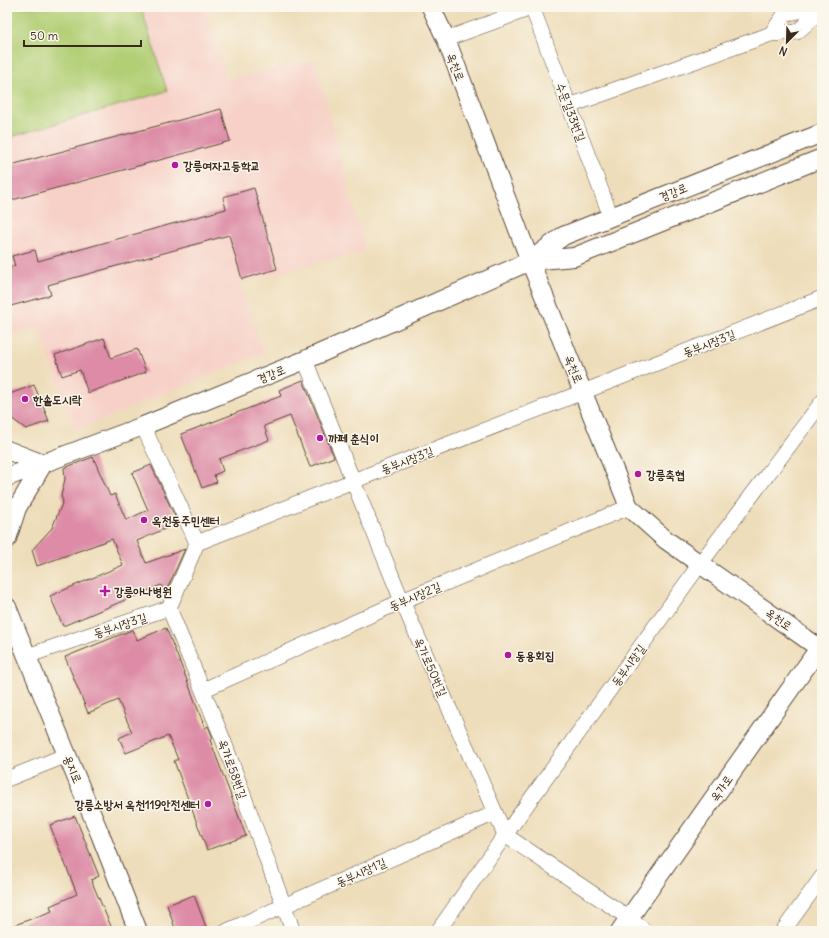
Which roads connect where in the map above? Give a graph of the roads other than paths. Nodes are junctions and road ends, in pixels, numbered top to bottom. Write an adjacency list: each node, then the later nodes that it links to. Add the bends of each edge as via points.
1 (431, 7): 6 (street, 옥천로)
2 (533, 7): 6 (street); 7 (street, 수문길33번길)
3 (818, 7): 5 (street, via 785,14)
4 (822, 10): 5 (street, via 797,32)
5 (771, 34): 7 (street)
6 (446, 39): 11 (street, 옥천로)
7 (569, 106): 10 (street, 수문길33번길)
8 (822, 133): 10 (street, 경강로)
9 (822, 158): 11 (street, 경강로, via 574,257)
10 (611, 217): 11 (street, 경강로, via 563,236)
11 (530, 261): 13 (street, 경강로); 14 (street, 옥천로)
12 (822, 298): 14 (street, 동부시장3길)
13 (305, 360): 16 (street, 경강로); 20 (street, 옥가로50번길)
14 (583, 392): 20 (street, 동부시장3길); 21 (street, 옥천로)
15 (822, 402): 24 (street, 동부시장길)
16 (143, 426): 18 (street, 경강로); 23 (street)
17 (7, 450): 18 (street)
18 (43, 464): 19 (street, 경강로); 22 (street, via 17,508)
19 (7, 477)
20 (353, 480): 23 (street, 동부시장3길); 25 (street, 옥가로50번길)
21 (629, 507): 24 (street, 옥천로, via 666,540); 25 (street, 동부시장2길)
22 (7, 539)
23 (197, 543): 27 (street)
24 (700, 564): 28 (street, 옥천로); 34 (street, 동부시장길)
25 (402, 601): 30 (street, 동부시장2길); 33 (street, 옥가로50번길)
26 (7, 607): 29 (street, 용지로)
27 (169, 608): 29 (street, 동부시장3길); 30 (street, 옥가로58번길)
28 (821, 647): 37 (street, 옥가로)
29 (27, 656): 31 (street, 용지로)
30 (203, 690): 36 (street, 옥가로58번길)
31 (67, 755): 32 (street); 38 (street, 용지로)
32 (7, 779)
33 (495, 813): 34 (street, 옥가로50번길); 36 (street, 동부시장1길)
34 (505, 835): 37 (street); 41 (street, 동부시장길)
35 (822, 876): 43 (street)
36 (284, 907): 39 (street, 동부시장1길); 40 (street, 옥가로58번길)
37 (625, 925): 42 (street)
38 (138, 931)
39 (227, 931)
40 (293, 931)
41 (438, 931)
42 (645, 931)
43 (783, 931)

